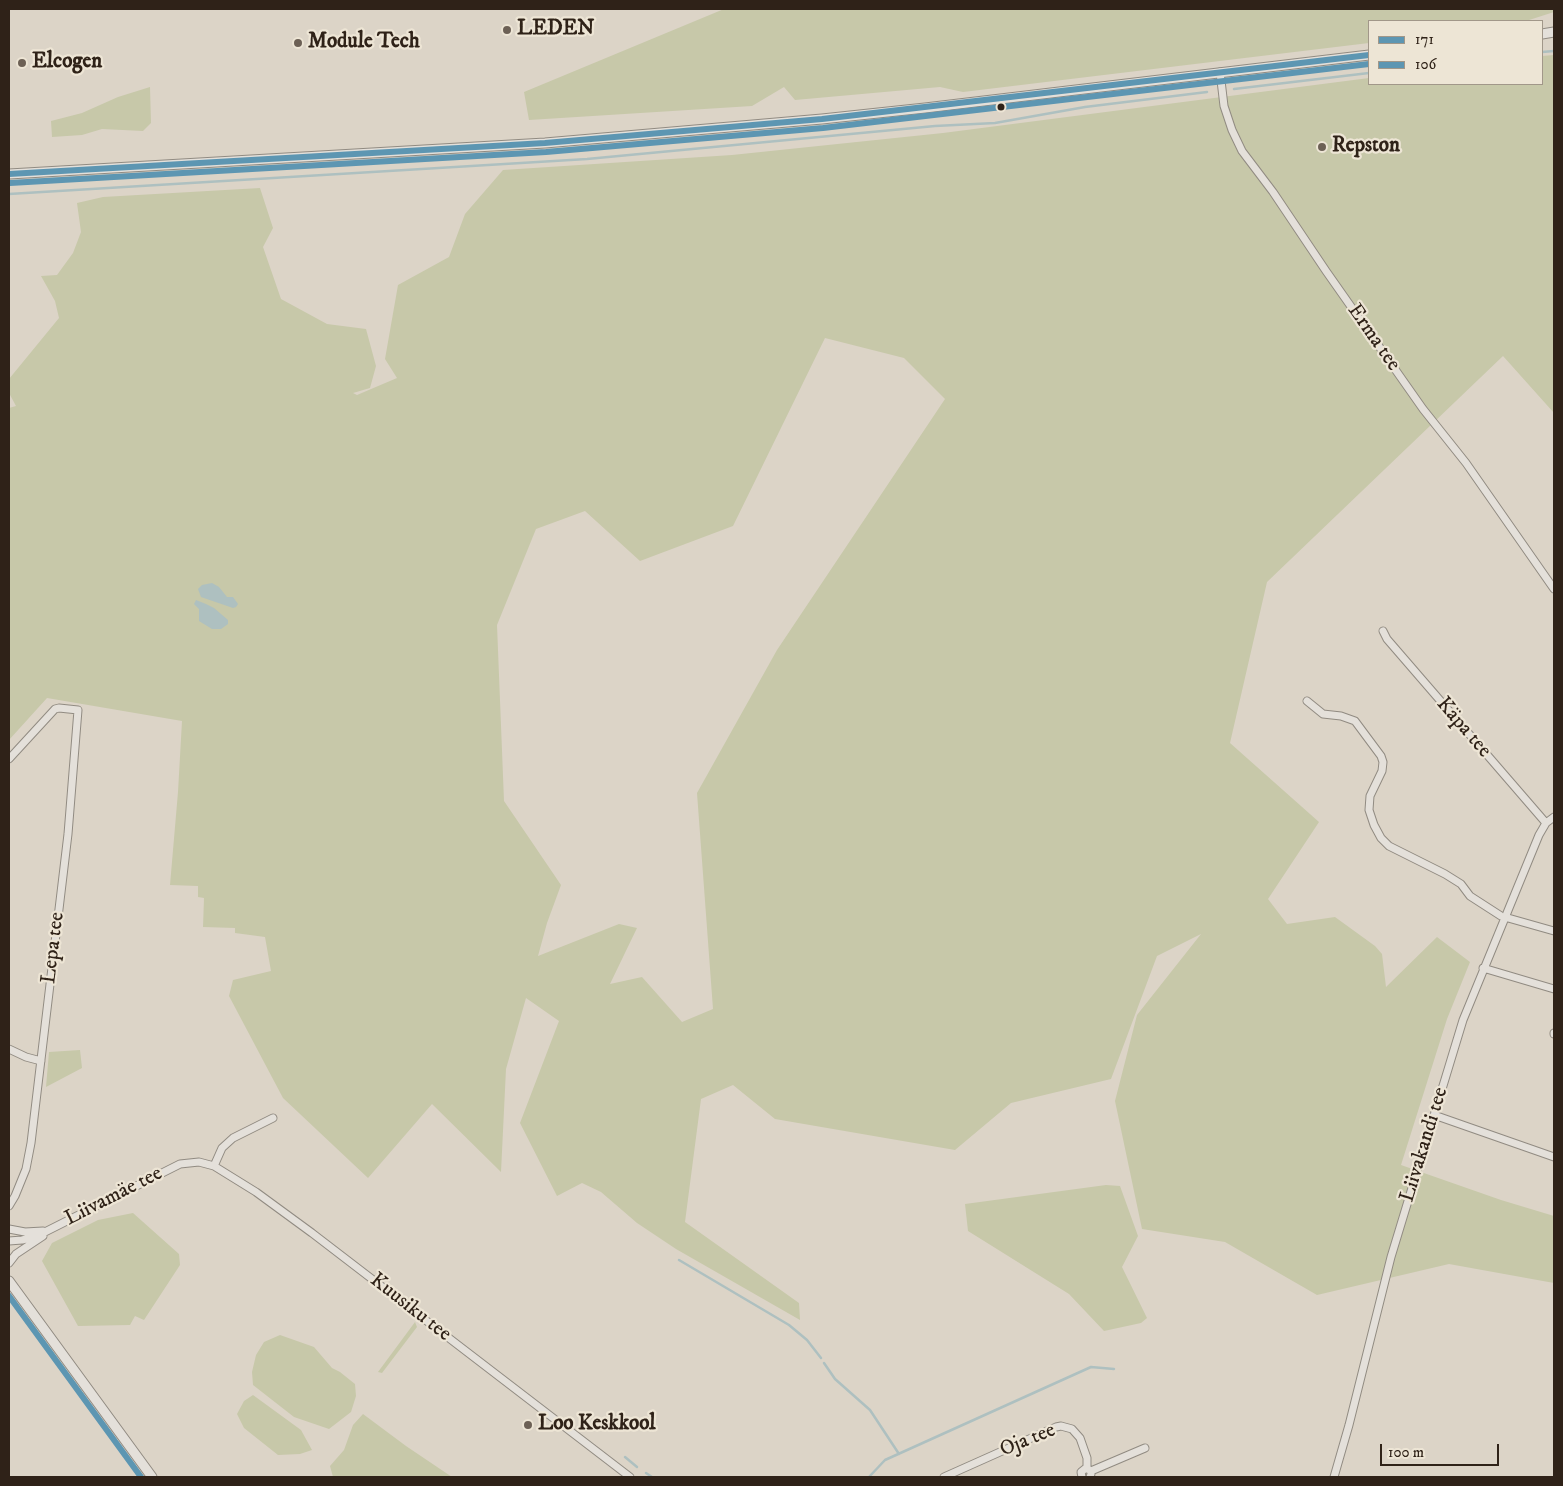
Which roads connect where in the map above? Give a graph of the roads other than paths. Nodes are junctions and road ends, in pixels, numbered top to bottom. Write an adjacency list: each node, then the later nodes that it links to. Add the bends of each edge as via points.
1 (1368, 54): 2 (street)
2 (1220, 72): 3 (street, via 822,119 545,144); 4 (street, Erma tee, via 1224,106 1242,151)
3 (9, 174)
4 (1554, 589)
5 (1383, 631): 9 (street, Käpa tee, via 1387,640)
6 (1307, 701): 10 (street, via 1323,714 1355,721 1381,756 1382,771 1370,796 1369,810 1381,838 1389,846 1461,884 1470,896)
7 (9, 759): 15 (street, Lepa tee, via 55,709 78,710 68,834)
8 (1554, 817): 9 (street)
9 (1546, 823): 10 (street, Liivakandi tee)
10 (1504, 917): 11 (street); 12 (street, Liivakandi tee)
11 (1554, 931)
12 (1484, 968): 13 (street); 16 (street, Liivakandi tee, via 1463,1020)
13 (1554, 989)
14 (9, 1049): 15 (street)
15 (41, 1061): 21 (street, Lepa tee, via 29,1157)
16 (1434, 1115): 18 (street); 35 (street, Liivakandi tee, via 1391,1257)
17 (273, 1118): 20 (street, via 234,1138 218,1154)
18 (1554, 1157)
19 (180, 1164): 20 (street, Kuusiku tee, via 199,1162); 25 (street, Liivamäe tee)
20 (214, 1166): 32 (street, Kuusiku tee, via 320,1238)
21 (19, 1184): 22 (street, Lepa tee); 23 (street, Lepa tee)
22 (9, 1194)
23 (9, 1206)
24 (9, 1229): 25 (street, Liivamäe tee)
25 (48, 1231): 26 (street, Liivamäe tee, via 28,1239); 27 (street, via 16,1254)
26 (9, 1241)
27 (9, 1263)
28 (10, 1279): 31 (street)
29 (1144, 1448): 30 (street)
30 (1089, 1472): 33 (street, Oja tee, via 1080,1438 1075,1431 1061,1426); 34 (street, via 1081,1472)
31 (152, 1477)
32 (630, 1477)
33 (944, 1477)
34 (1082, 1477)
35 (1334, 1477)

